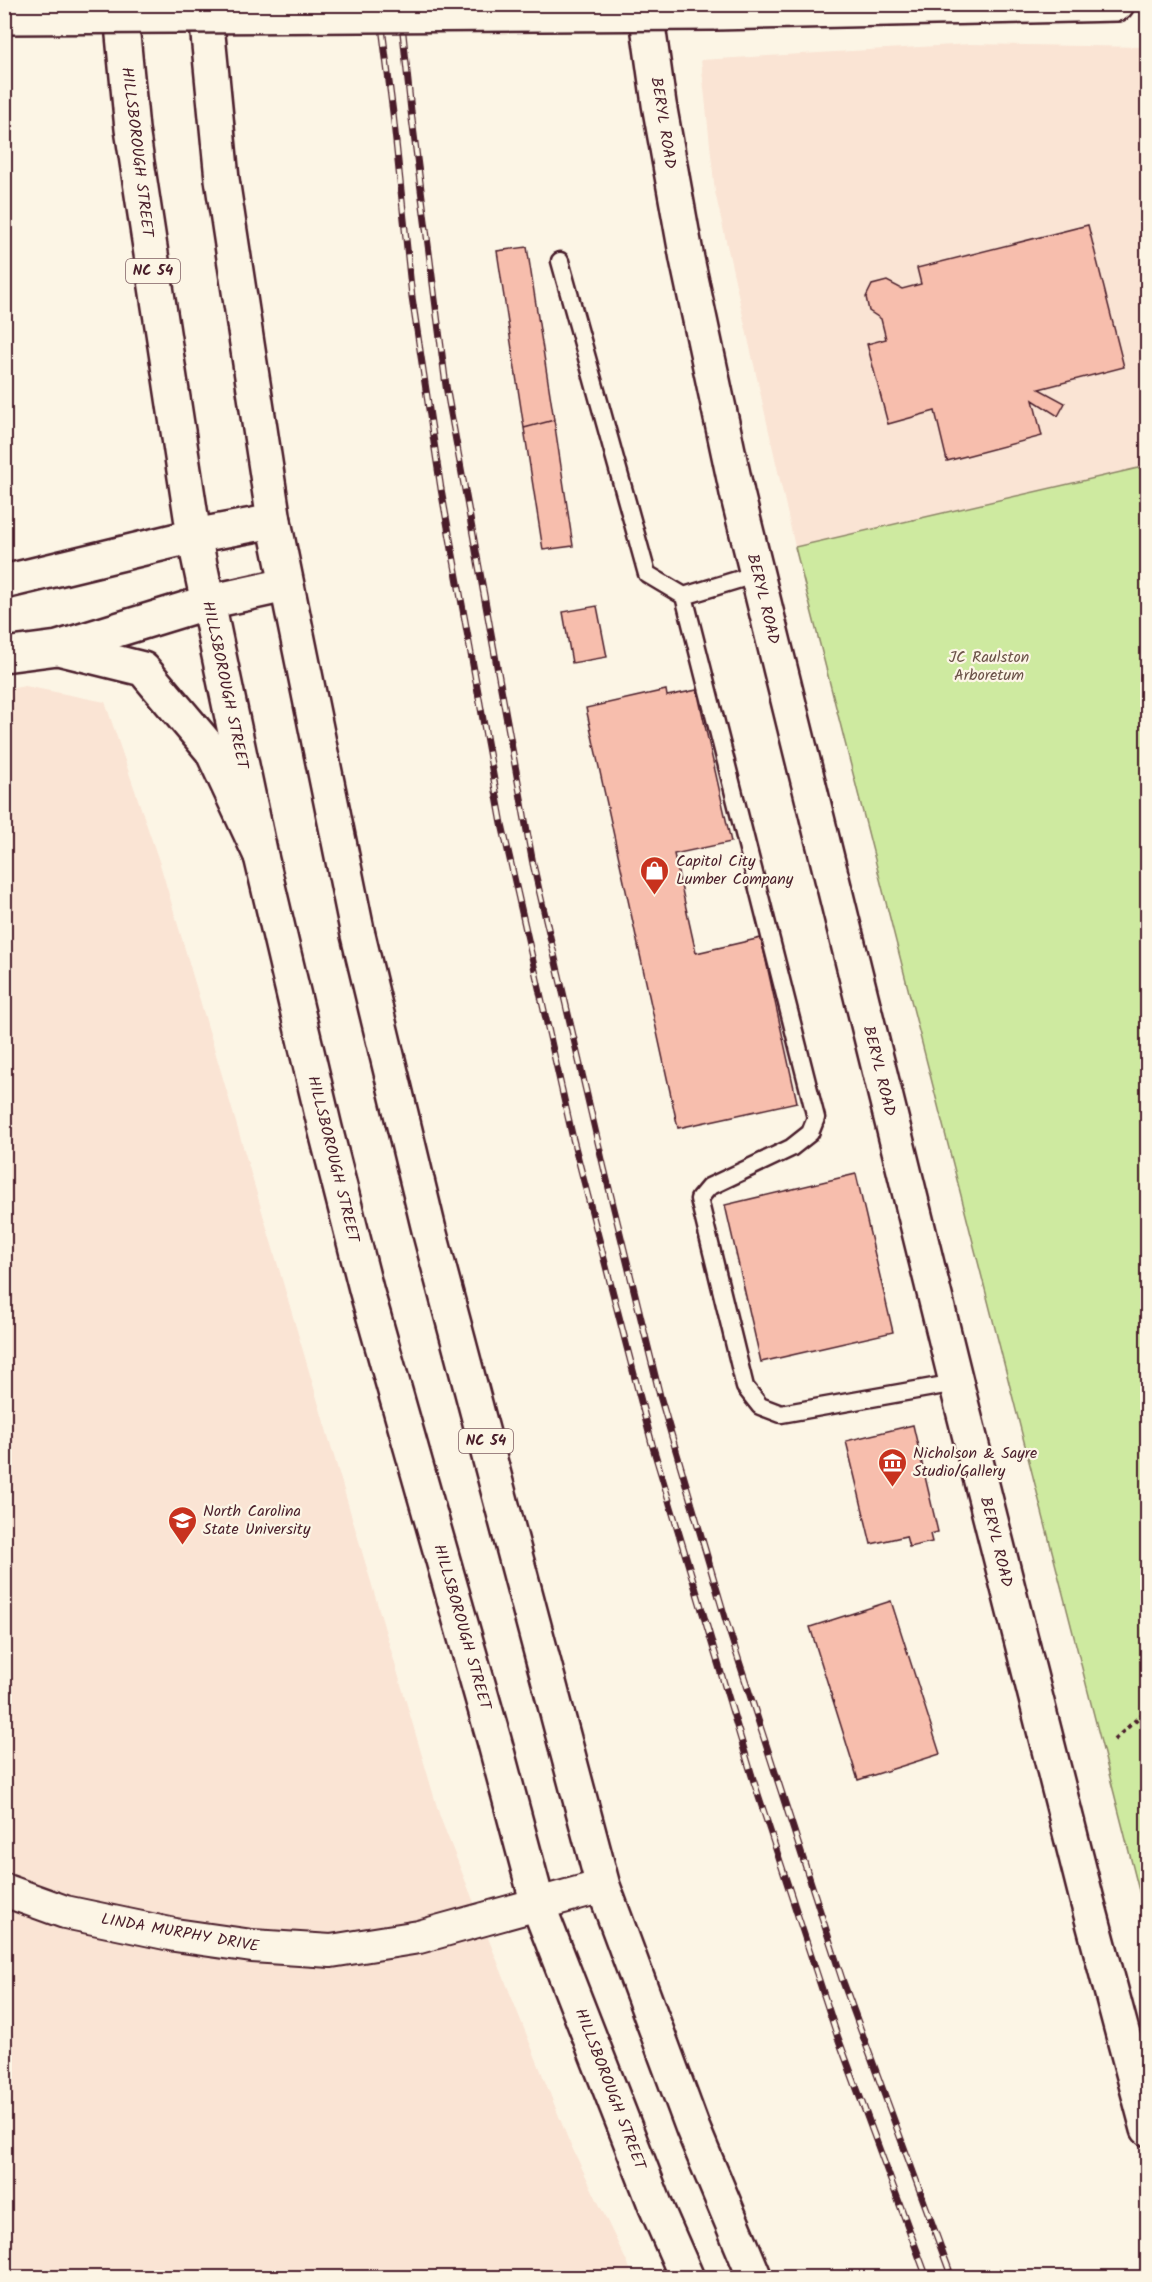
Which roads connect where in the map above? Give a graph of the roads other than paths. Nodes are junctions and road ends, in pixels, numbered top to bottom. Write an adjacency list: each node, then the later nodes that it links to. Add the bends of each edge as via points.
1 (120, 4): 8 (main road, HILLSBOROUGH STREET / NC 54, via 132,129)
2 (205, 4): 7 (main road, NC 54, via 222,179)
3 (645, 4): 9 (main road, BERYL ROAD, via 687,260)
4 (1117, 4): 5 (main road, bridge, via 714,13)
5 (4, 17)
6 (560, 261): 12 (lane, via 647,574)
7 (274, 521): 8 (main road); 11 (main road, NC 54)
8 (194, 536): 10 (main road); 13 (main road, HILLSBOROUGH STREET / NC 54)
9 (757, 574): 12 (lane); 17 (main road, BERYL ROAD)
10 (4, 582)
11 (286, 585): 13 (main road); 18 (main road, NC 54, via 358,935 429,1230)
12 (684, 596): 17 (lane, via 816,1118 810,1133 792,1148 709,1187 699,1199 745,1387 760,1406 781,1414)
13 (208, 602): 14 (main road); 16 (main road, HILLSBOROUGH STREET / NC 54)
14 (58, 648): 15 (main road); 16 (main road, via 143,669 212,751)
15 (4, 656)
16 (261, 856): 20 (main road, HILLSBOROUGH STREET / NC 54, via 366,1289)
17 (956, 1383): 21 (main road, BERYL ROAD)
18 (603, 1886): 20 (street, LINDA MURPHY DRIVE); 23 (main road, NC 54, via 693,2129)
19 (4, 1890): 20 (street, LINDA MURPHY DRIVE, via 65,1912 175,1935 252,1947 331,1951 419,1937)
20 (538, 1905): 22 (main road, HILLSBOROUGH STREET / NC 54)
21 (1148, 2129)
22 (687, 2277)
23 (755, 2277)

